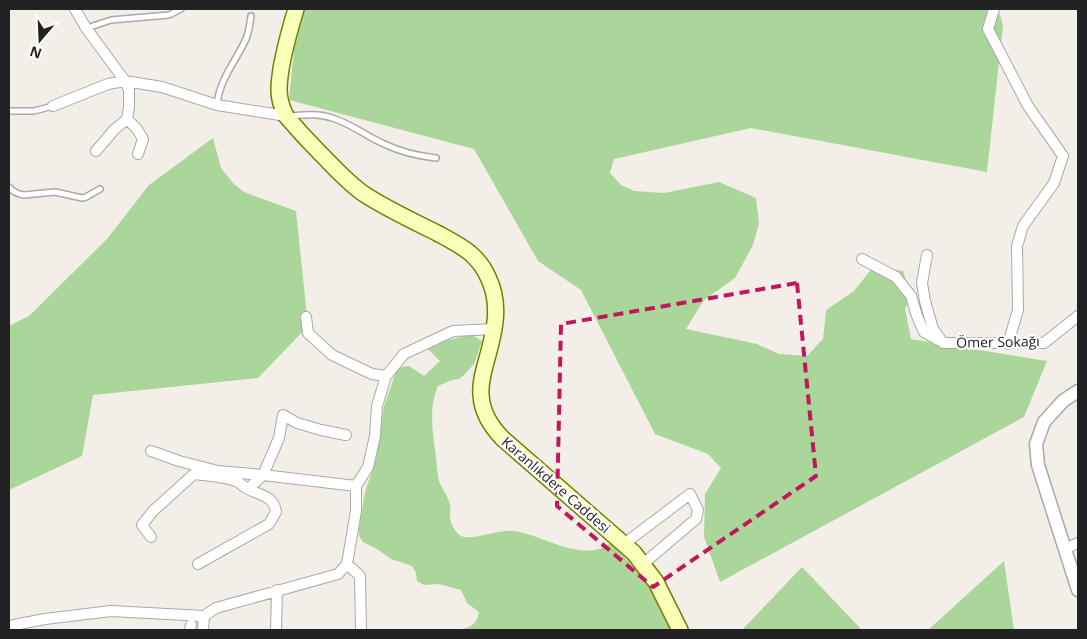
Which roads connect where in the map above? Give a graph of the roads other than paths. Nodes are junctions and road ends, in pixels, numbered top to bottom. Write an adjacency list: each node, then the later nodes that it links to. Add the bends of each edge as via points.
1 (75, 9): 6 (street)
2 (181, 9): 6 (lane, via 169,15 111,20)
3 (296, 9): 11 (main road, Karanlıkdere Caddesi, via 280,78 281,106)
4 (994, 9): 24 (street, via 988,29 1028,106 1063,156 1054,183 1023,226 1017,246 1018,310)
5 (251, 16): 8 (lane, via 246,40 222,82)
6 (86, 28): 7 (street)
7 (125, 81): 8 (street, via 162,87); 9 (street, via 108,84); 12 (street, via 129,90)
8 (217, 105): 11 (street)
9 (53, 106): 10 (lane, via 34,111)
10 (9, 111)
11 (286, 116): 15 (lane, via 330,117 397,150); 22 (main road, Karanlıkdere Caddesi, via 351,184 470,253 489,277 494,291)
12 (127, 119): 13 (street); 14 (street, via 143,139)
13 (96, 151)
14 (138, 154)
15 (436, 158)
16 (9, 187): 17 (lane, via 19,195 55,192 78,198)
17 (100, 188)
18 (927, 255): 23 (street, Ömer Sokağı, via 922,283 925,301 933,329)
19 (862, 259): 23 (street, via 896,277 911,296 924,332)
20 (1078, 316): 24 (street, Ömer Sokağı, via 1044,343)
21 (306, 317): 25 (street, via 308,333 332,354 372,374)
22 (495, 329): 25 (street, via 453,331 404,354); 34 (main road, Karanlıkdere Caddesi, via 481,383 487,419 502,438)
23 (943, 343): 24 (street, Ömer Sokağı)
24 (1008, 344)
25 (386, 376): 30 (street, via 377,406 368,467)
26 (1078, 391): 35 (street, via 1063,401 1044,422 1036,444 1038,465)
27 (346, 435): 29 (street, via 298,423 284,415)
28 (151, 451): 29 (street, via 218,471)
29 (263, 475): 30 (street); 31 (street)
30 (356, 486): 37 (street, via 356,511)
31 (248, 489): 32 (street, via 237,482 194,474 142,525); 36 (street, via 267,497 276,506 269,524)
32 (151, 537)
33 (1078, 543): 35 (street)
34 (624, 544): 38 (main road, Karanlıkdere Caddesi); 38 (street, via 690,494 698,510 696,519)
35 (1065, 549): 40 (street)
36 (198, 564)
37 (347, 564): 39 (street, via 338,574); 47 (street, via 360,576)
38 (643, 564): 48 (main road, Karanlıkdere Caddesi, via 656,582)
39 (277, 590): 41 (street, via 216,608); 46 (street)
40 (1078, 590)
41 (204, 616): 42 (street, via 110,611); 45 (street)
42 (45, 619): 43 (street); 44 (street)
43 (9, 626)
44 (43, 630)
45 (203, 630)
46 (276, 630)
47 (361, 630)
48 (680, 630)

